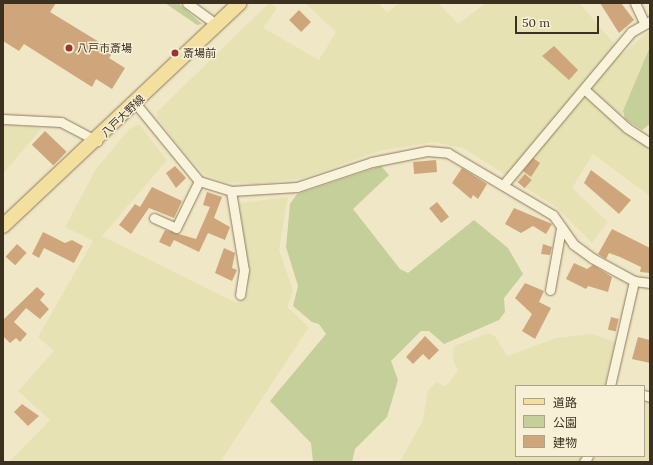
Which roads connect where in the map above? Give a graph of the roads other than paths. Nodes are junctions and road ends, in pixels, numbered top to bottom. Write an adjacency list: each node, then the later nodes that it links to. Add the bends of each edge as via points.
1 (187, 3): 5 (street)
2 (240, 3): 5 (main road, 八戸大野線)
3 (635, 3): 4 (street)
4 (648, 23): 6 (street, via 631,32)
5 (217, 25): 7 (main road, 八戸大野線)
6 (584, 88): 10 (street, via 627,128); 12 (street)
7 (136, 104): 9 (main road, 八戸大野線); 11 (street)
8 (3, 119): 9 (street, via 61,122)
9 (97, 140): 15 (main road, 八戸大野線)
10 (650, 143)
11 (200, 181): 13 (street); 14 (street, via 176,228)
12 (504, 184): 13 (street, via 467,161 448,153 427,150 372,162 297,187); 16 (street, via 553,215)
13 (231, 191): 20 (street, via 244,270)
14 (154, 218)
15 (3, 226)
16 (561, 228): 17 (street, via 572,244); 19 (street)
17 (634, 281): 18 (street); 21 (street)
18 (650, 283)
19 (550, 290)
20 (240, 295)
21 (613, 385)

